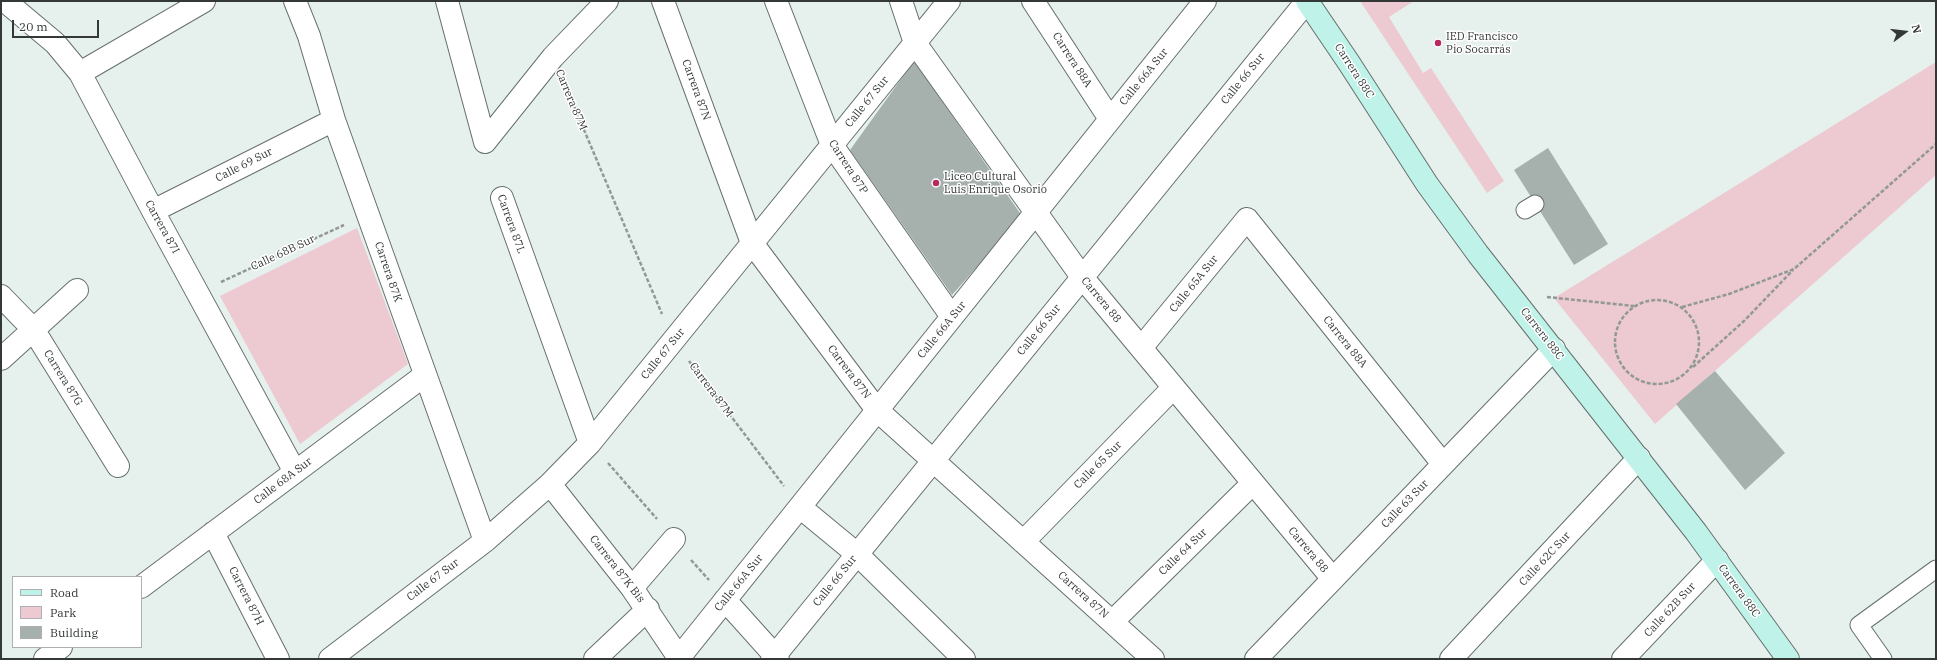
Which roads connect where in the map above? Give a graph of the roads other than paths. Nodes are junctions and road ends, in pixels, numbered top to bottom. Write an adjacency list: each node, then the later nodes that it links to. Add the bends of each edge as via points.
1 (5, 1): 14 (street, Carrera 87I, via 55,43)
2 (204, 1): 14 (street)
3 (296, 1): 16 (street, Carrera 87K)
4 (447, 1): 5 (street, via 485,142 553,57)
5 (607, 1)
6 (663, 1): 22 (street, Carrera 87N)
7 (776, 1): 17 (street, Carrera 87P)
8 (900, 1): 13 (street, Carrera 88)
9 (949, 1): 13 (street, Calle 67 Sur)
10 (1033, 1): 15 (street, Carrera 88A)
11 (1205, 1): 15 (street, Calle 66A Sur)
12 (1307, 1): 23 (street, Calle 66 Sur); 29 (street, Carrera 88C, via 1427,184 1478,254)
13 (915, 43): 17 (street, Calle 67 Sur); 20 (street, Carrera 88)
14 (80, 73): 19 (street, Carrera 87I)
15 (1110, 119): 20 (street, Calle 66A Sur)
16 (334, 120): 19 (street, Calle 69 Sur); 31 (street, Carrera 87K)
17 (832, 146): 22 (street, Calle 67 Sur); 26 (street, Carrera 87P)
18 (502, 198): 34 (street, Carrera 87L)
19 (153, 211): 39 (street, Carrera 87I)
20 (1035, 214): 23 (street, Carrera 88); 26 (street, Calle 66A Sur)
21 (1247, 219): 28 (street, Calle 65A Sur); 37 (street, Carrera 88A)
22 (752, 243): 33 (street, Carrera 87N); 34 (street, Calle 67 Sur)
23 (1082, 277): 28 (street, Carrera 88); 36 (street, Calle 66 Sur)
24 (77, 290): 27 (street)
25 (1, 296): 27 (street, Carrera 87G)
26 (952, 317): 33 (street, Calle 66A Sur)
27 (34, 329): 30 (street); 38 (street, Carrera 87G)
28 (1141, 348): 32 (street, Carrera 88)
29 (1554, 349): 35 (street, Carrera 88C); 37 (street, Calle 63 Sur)
30 (1, 359)
31 (424, 375): 39 (street, Calle 68A Sur); 45 (street, Carrera 87K)
32 (1173, 388): 40 (street, Carrera 88); 46 (street, Calle 65 Sur)
33 (877, 410): 36 (street, Carrera 87N); 42 (street, Calle 66A Sur)
34 (590, 443): 41 (street, Calle 67 Sur)
35 (1639, 458): 48 (street, Carrera 88C); 66 (street, Calle 62C Sur)
36 (933, 461): 46 (street, Carrera 87N); 47 (street, Calle 66 Sur)
37 (1444, 464): 50 (street, Calle 63 Sur)
38 (118, 466)
39 (295, 472): 43 (street, Calle 68A Sur)
40 (1253, 483): 50 (street, Carrera 88); 55 (street, Calle 64 Sur)
41 (550, 484): 45 (street, Calle 67 Sur); 52 (street, Carrera 87K Bis)
42 (800, 507): 47 (street); 53 (street, Calle 66A Sur)
43 (213, 533): 51 (street, Calle 68A Sur); 60 (street, Carrera 87H)
44 (674, 539): 52 (street)
45 (485, 541): 61 (street, Calle 67 Sur)
46 (1023, 542): 55 (street, Carrera 87N)
47 (857, 554): 58 (street, Calle 66 Sur); 63 (street)
48 (1717, 560): 67 (street, Calle 62B Sur); 68 (street, Carrera 88C)
49 (1934, 574): 69 (lane, via 1858,625)
50 (1333, 579): 65 (street, Calle 63 Sur)
51 (142, 586)
52 (632, 588): 54 (street, Carrera 87K Bis)
53 (725, 600): 58 (street); 62 (street, Calle 66A Sur)
54 (648, 609): 57 (street); 62 (street, Carrera 87K Bis)
55 (1112, 622): 64 (street, Carrera 87N)
56 (60, 648): 59 (street)
57 (604, 656)
58 (775, 658)
59 (45, 659)
60 (278, 659)
61 (330, 659)
62 (679, 659)
63 (964, 659)
64 (1153, 659)
65 (1256, 659)
66 (1452, 659)
67 (1623, 659)
68 (1788, 659)
69 (1883, 659)

